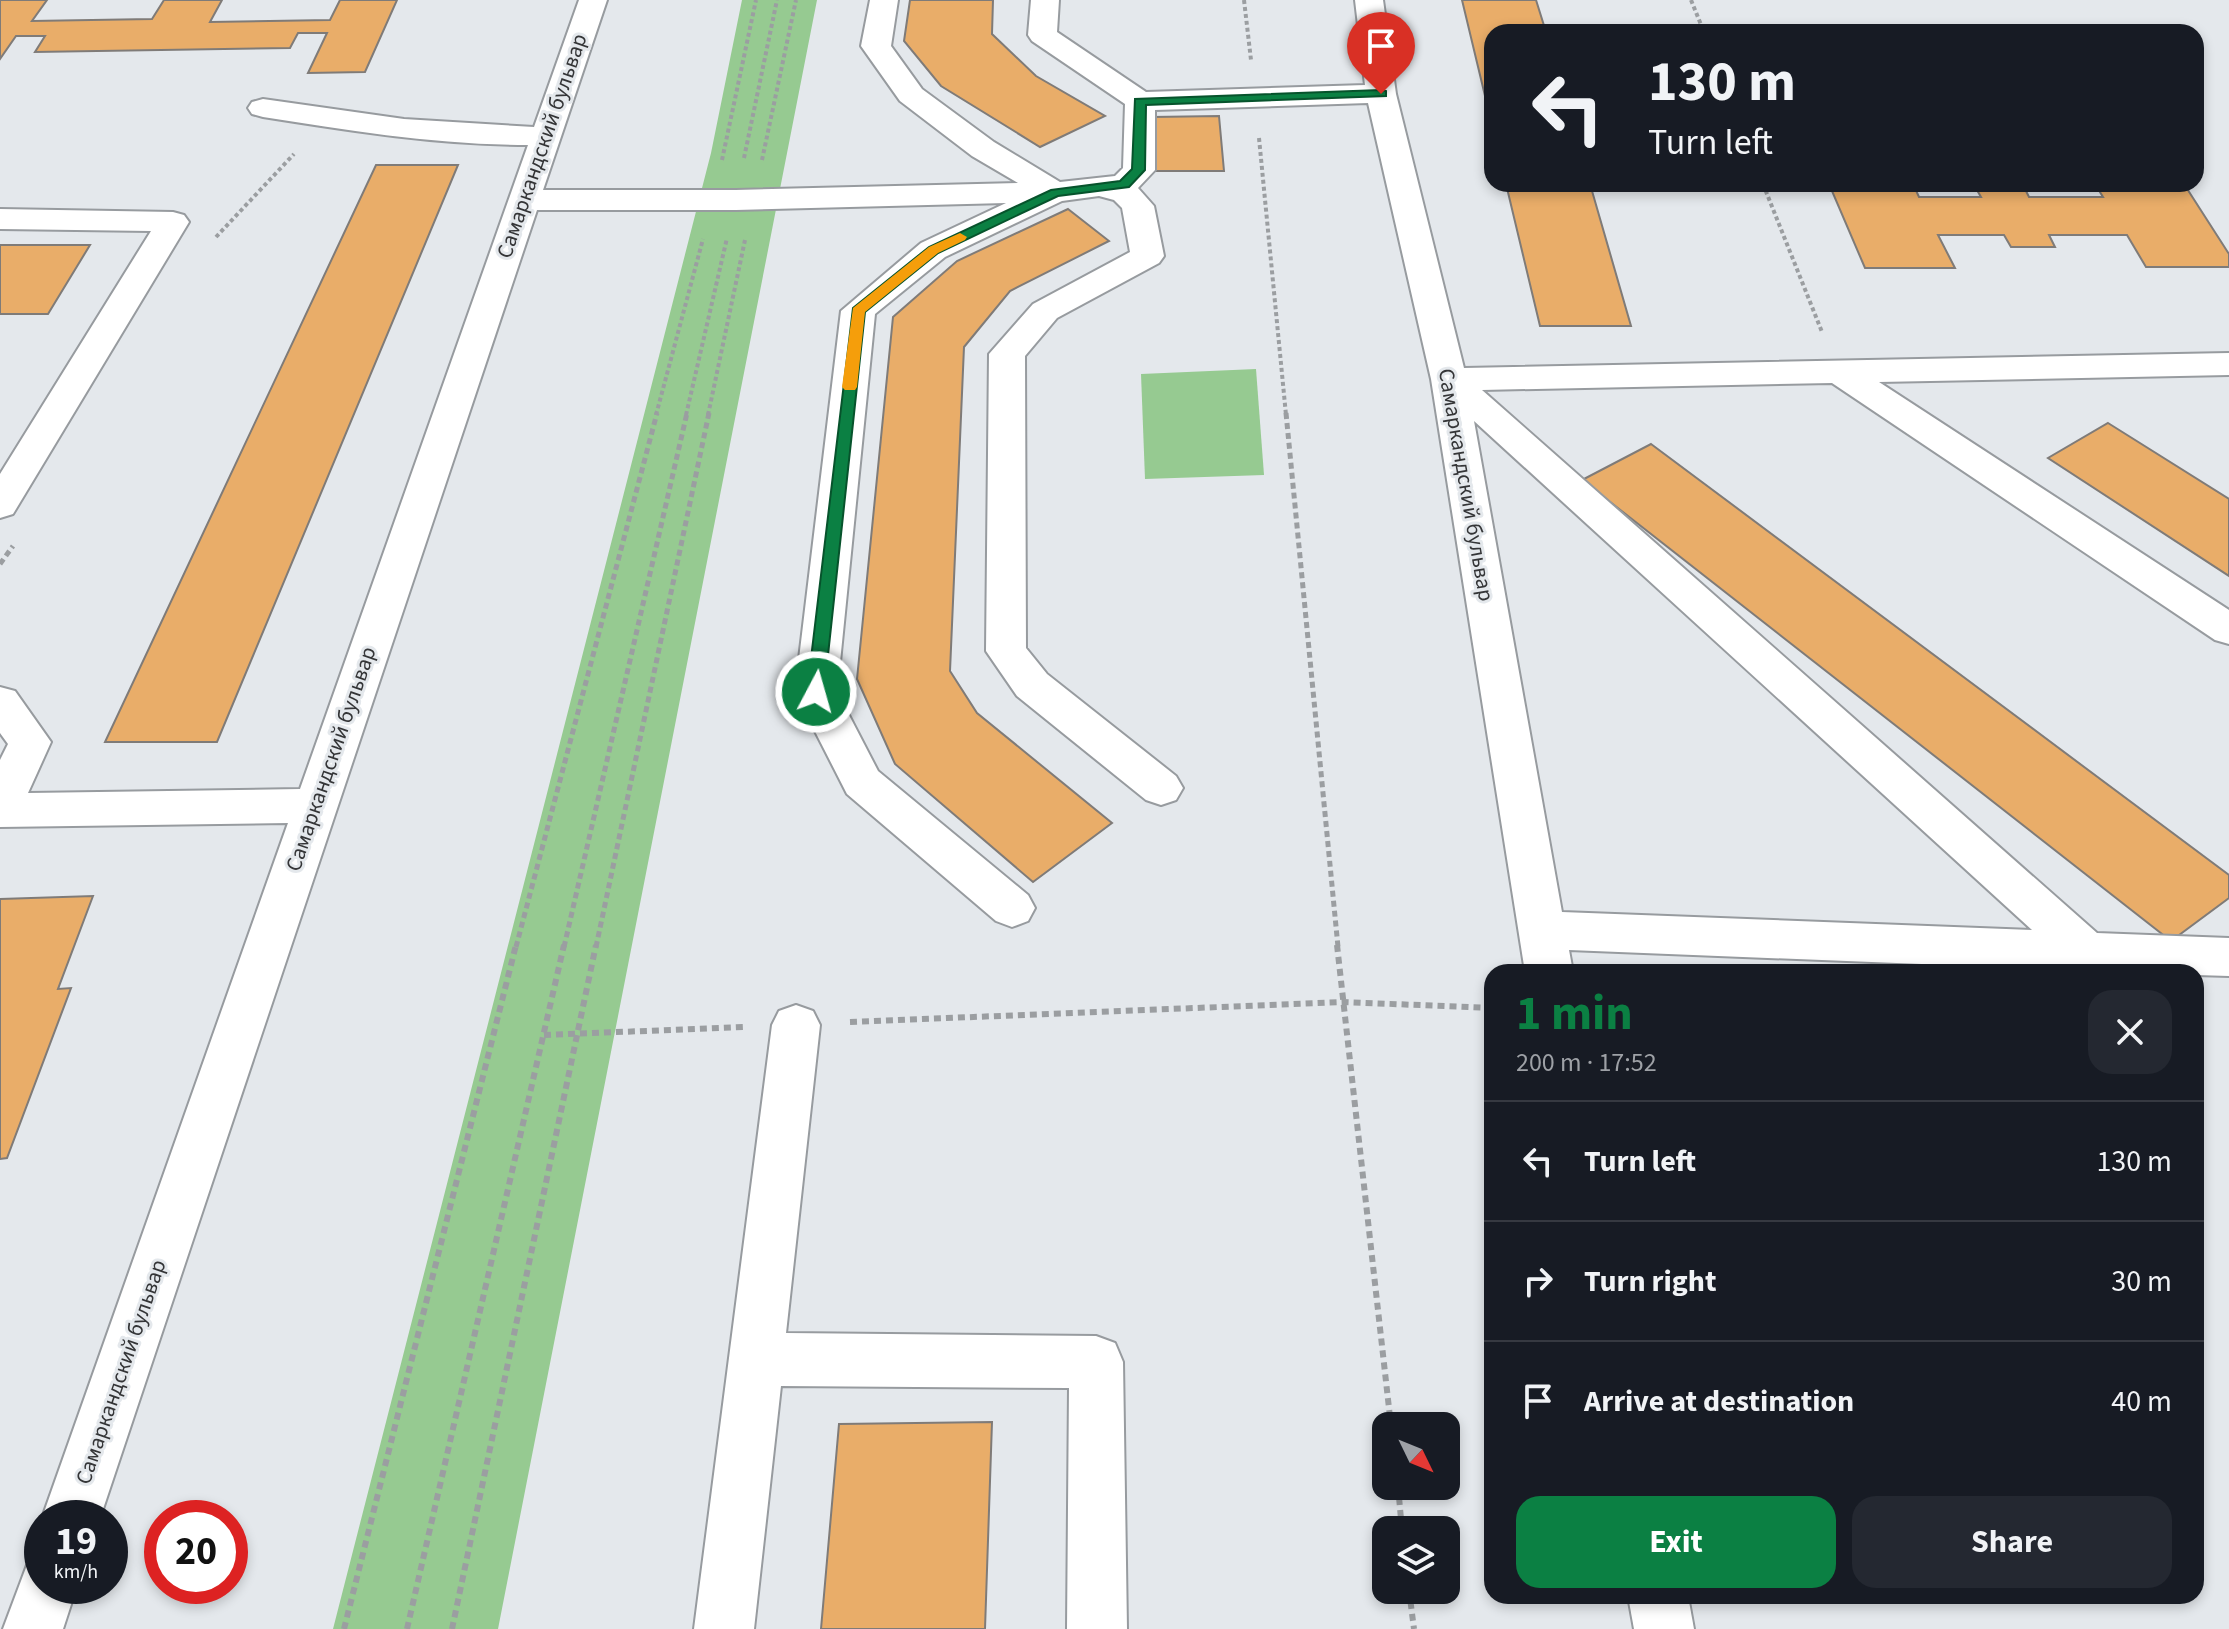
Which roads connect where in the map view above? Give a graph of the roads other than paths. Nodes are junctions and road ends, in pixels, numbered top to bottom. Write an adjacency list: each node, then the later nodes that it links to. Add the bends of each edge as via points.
1 (593, 0): 8 (street, Самаркандский бульвар)
2 (884, 0): 10 (street, via 876,46 911,95 983,149)
3 (1045, 0): 6 (street, via 1042,35)
4 (1369, 0): 5 (street, Самаркандский бульвар)
5 (1381, 94): 6 (street); 15 (street, Самаркандский бульвар)
6 (1140, 101): 9 (street, via 1139,170 1124,184)
7 (263, 108): 8 (street, via 486,137)
8 (546, 136): 11 (street, Самаркандский бульвар)
9 (1104, 188): 10 (street); 19 (street, via 1125,193 1138,206 1147,256 1045,311 1007,354 1006,651 1032,685)
10 (1055, 192): 11 (street); 22 (street, via 933,250 858,311 816,692 862,782)
11 (524, 200): 20 (street, Самаркандский бульвар)
12 (0, 219): 16 (street, via 173,222)
13 (2229, 364): 14 (street)
14 (1837, 370): 15 (street); 17 (street)
15 (1449, 379): 23 (street, Самаркандский бульвар); 24 (street)
16 (0, 505)
17 (2229, 630)
18 (0, 702): 21 (street, via 30,742)
19 (1161, 788)
20 (314, 806): 21 (street); 28 (street, Самаркандский бульвар)
21 (0, 807)
22 (1012, 908)
23 (1546, 951): 24 (street)
24 (2086, 951): 25 (street)
25 (2229, 957)
26 (796, 1025): 27 (street)
27 (755, 1359): 32 (street); 33 (street, via 1096,1362)
28 (77, 1500)
29 (42, 1604): 31 (street)
30 (1659, 1604): 34 (street)
31 (33, 1629)
32 (724, 1629)
33 (1097, 1629)
34 (1664, 1629)

